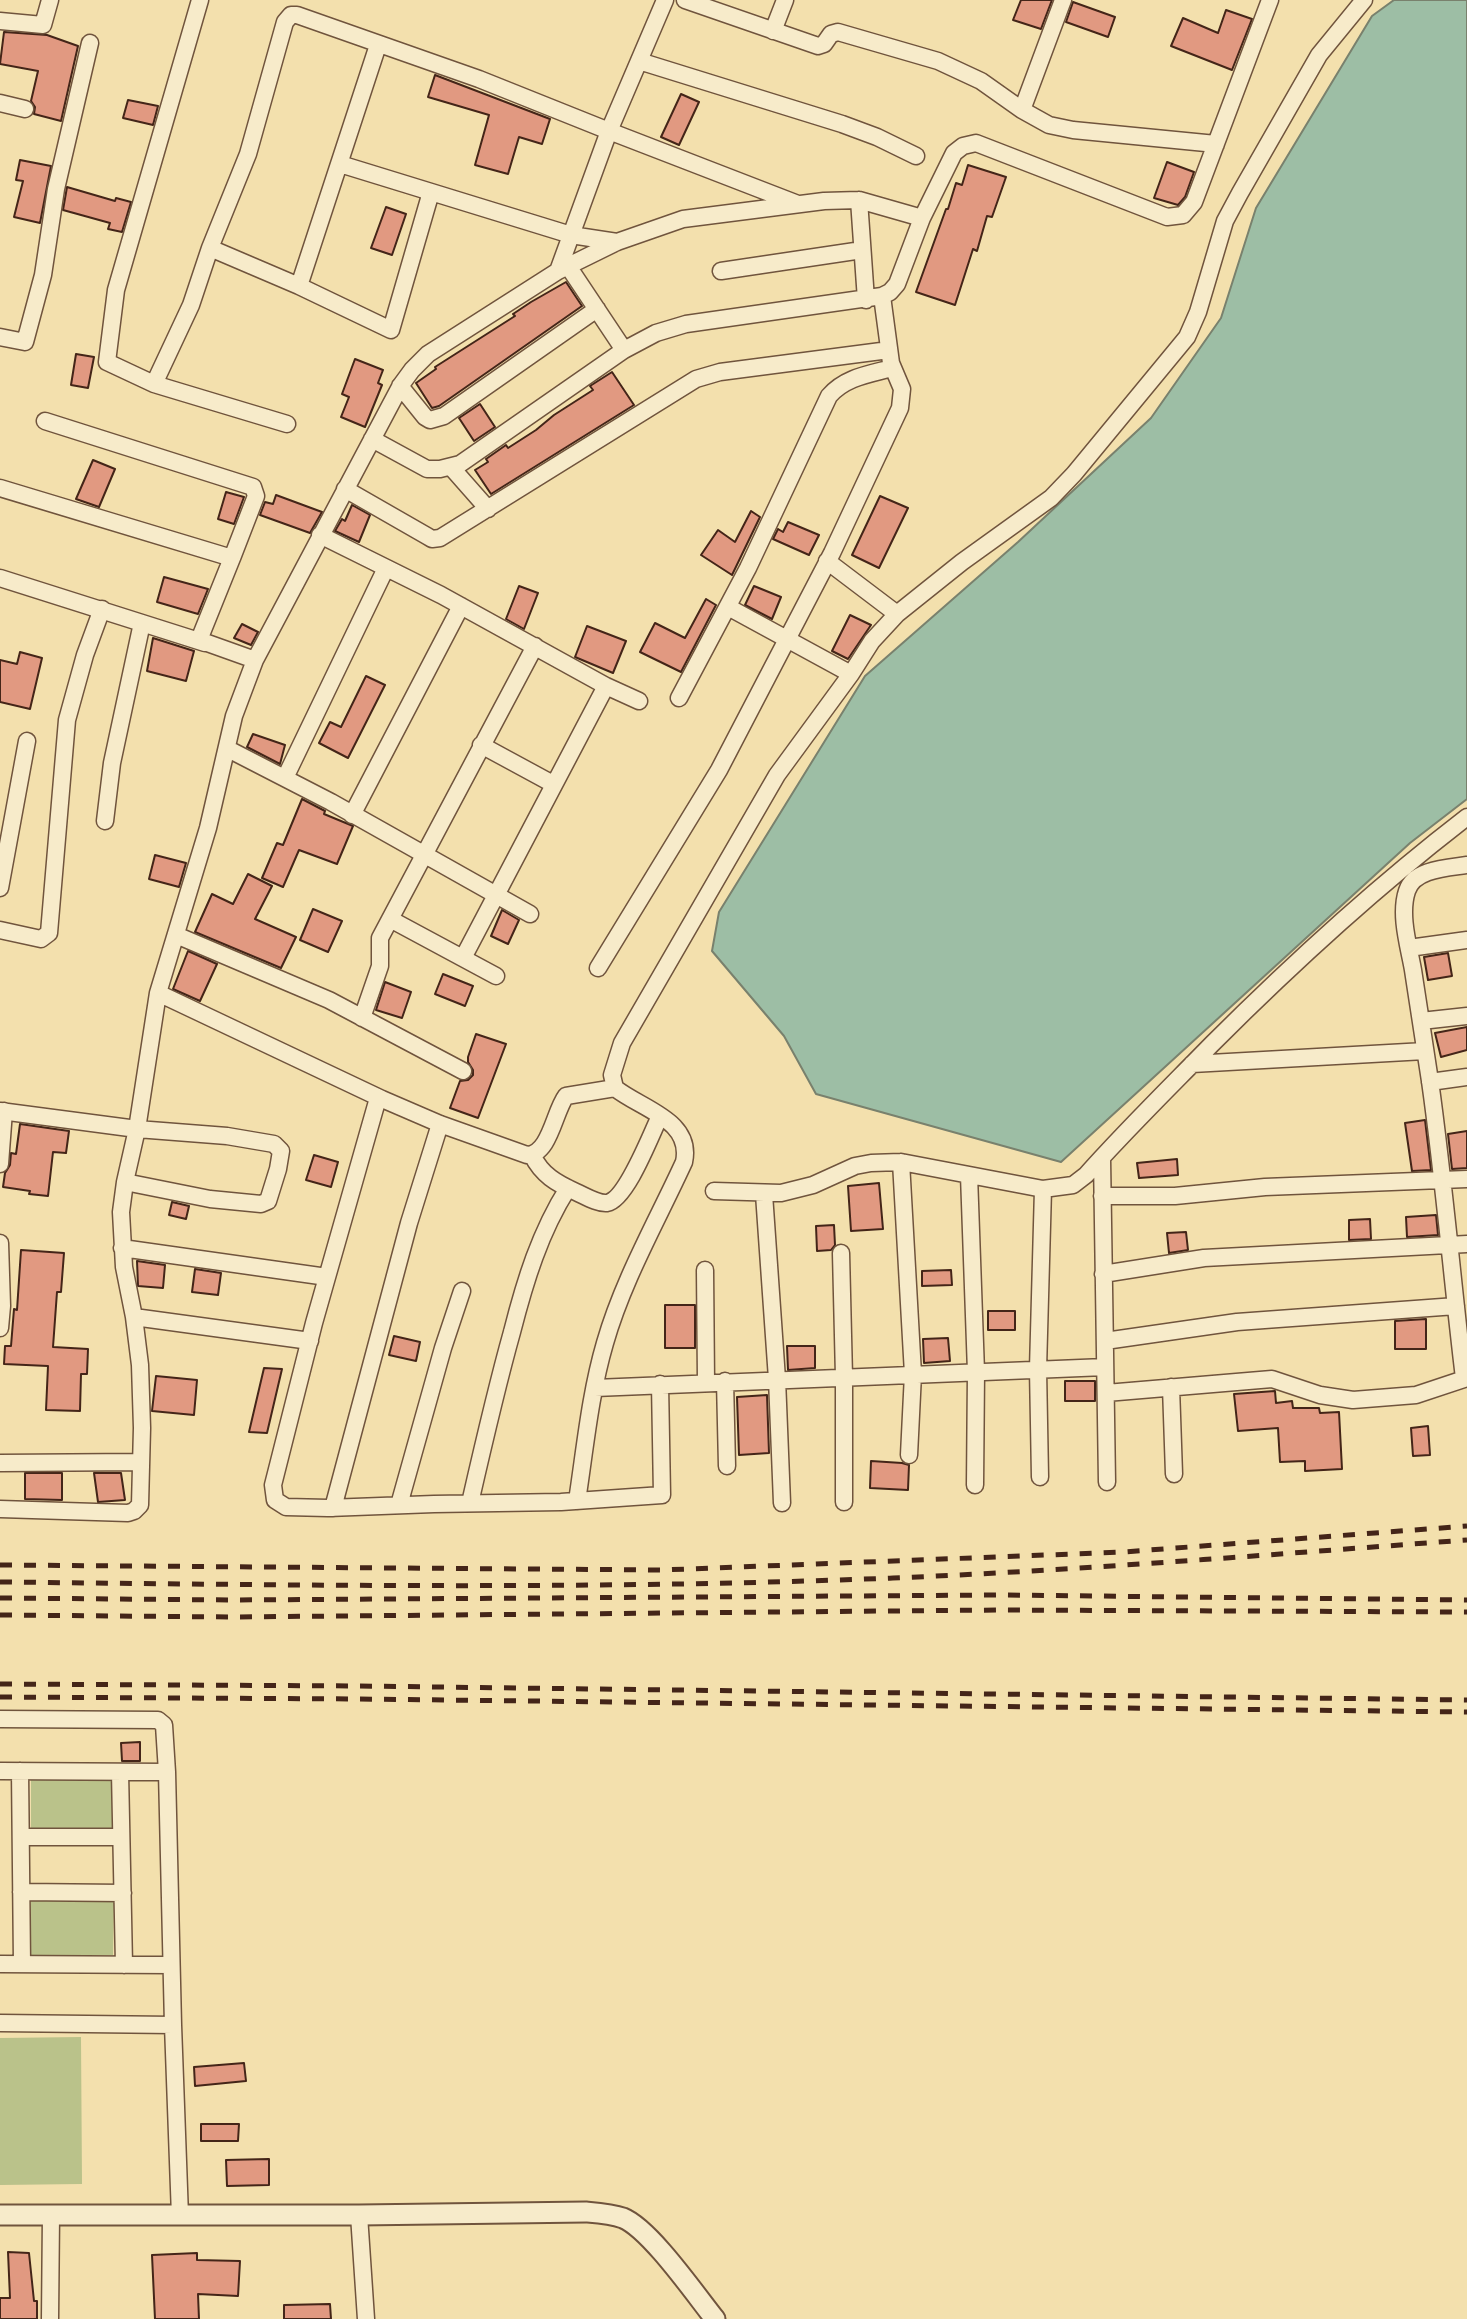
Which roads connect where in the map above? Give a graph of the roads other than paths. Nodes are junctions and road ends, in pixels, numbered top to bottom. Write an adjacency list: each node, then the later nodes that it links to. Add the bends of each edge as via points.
1 (50, 0): 9 (street, via 43,24)
2 (200, 0): 39 (street, via 116,290 107,362)
3 (665, 0): 13 (street)
4 (685, 0): 10 (street)
5 (785, 0): 10 (street)
6 (1063, 0): 16 (street)
7 (1270, 0): 18 (street)
8 (1364, 0): 56 (street, via 1314,64 1225,221 1187,337 1051,498)
9 (0, 21)
10 (774, 31): 16 (street, via 818,46 838,32 938,61 981,81)
11 (90, 43): 35 (street, via 25,342)
12 (378, 45): 17 (street); 20 (street); 27 (street, via 297,15 288,18 248,155)
13 (639, 61): 17 (street); 19 (street, via 842,124)
14 (0, 103): 15 (street)
15 (25, 109)
16 (1022, 110): 18 (street, via 1049,125 1073,130)
17 (609, 131): 23 (street); 25 (street)
18 (1216, 144): 24 (street, via 1194,202 1176,217 976,143 954,153)
19 (916, 156)
20 (340, 164): 21 (street); 31 (street)
21 (431, 191): 25 (street); 31 (street, via 391,330)
22 (859, 200): 23 (street); 24 (street); 28 (street)
23 (800, 204): 26 (street, via 683,219)
24 (922, 218): 32 (street, via 897,284)
25 (571, 235): 26 (street); 29 (street)
26 (617, 242): 29 (street)
27 (210, 248): 31 (street); 39 (street, via 191,306)
28 (862, 250): 30 (street); 33 (street)
29 (563, 269): 34 (street); 40 (street, via 428,354)
30 (721, 271)
31 (299, 286)
32 (882, 296): 33 (street); 37 (street)
33 (866, 300): 36 (street, via 686,324)
34 (597, 309): 36 (street); 40 (street, via 444,416 425,417)
35 (0, 337)
36 (624, 350): 44 (street)
37 (889, 350): 38 (street); 47 (street, via 696,379)
38 (892, 368): 50 (street, via 902,401); 54 (street, via 851,379 829,396)
39 (153, 384): 42 (street)
40 (400, 386): 43 (street)
41 (45, 421): 49 (street, via 253,487 256,496)
42 (286, 424)
43 (372, 439): 44 (street, via 427,469); 46 (street)
44 (451, 467): 47 (street)
45 (0, 488): 49 (street)
46 (345, 489): 47 (street, via 432,539); 48 (street)
47 (488, 509)
48 (320, 534): 51 (street); 61 (street)
49 (232, 558): 59 (street, via 200,640)
50 (827, 561): 56 (street); 58 (street)
51 (386, 568): 53 (street); 69 (street)
52 (0, 578): 55 (street)
53 (461, 606): 60 (street); 71 (street)
54 (728, 607): 58 (street); 64 (street)
55 (102, 609): 57 (street); 80 (street, via 67,720 49,933 41,939)
56 (897, 614): 62 (street)
57 (142, 623): 59 (street); 73 (street, via 111,763)
58 (787, 640): 62 (street); 85 (street, via 719,770)
59 (205, 643): 61 (street)
60 (534, 646): 63 (street); 67 (street)
61 (255, 660): 68 (street, via 234,716)
62 (851, 674): 96 (street, via 777,775 635,1021 614,1062)
63 (606, 686): 65 (street); 70 (street)
64 (679, 698)
65 (639, 701)
66 (27, 740): 76 (street)
67 (481, 745): 70 (street); 74 (street)
68 (228, 749): 69 (street); 81 (street)
69 (285, 778): 71 (street)
70 (553, 785): 77 (street)
71 (352, 815): 74 (street)
72 (1467, 817): 92 (street, via 1373,892)
73 (105, 821)
74 (423, 854): 77 (street); 79 (street)
75 (1467, 865): 83 (street, via 1438,869 1413,881 1404,904)
76 (0, 888)
77 (495, 895): 78 (street); 84 (street)
78 (530, 914)
79 (390, 919): 84 (street); 89 (street, via 379,943 380,965)
80 (0, 930)
81 (176, 935): 87 (street); 89 (street)
82 (1467, 940): 83 (street)
83 (1409, 948): 90 (street)
84 (463, 958): 86 (street)
85 (598, 968)
86 (496, 976)
87 (158, 993): 97 (street); 101 (street)
88 (1467, 1016): 90 (street)
89 (362, 1018): 93 (street)
90 (1421, 1021): 91 (street)
91 (1425, 1051): 92 (street); 95 (street)
92 (1192, 1065): 103 (street)
93 (463, 1072)
94 (1467, 1077): 95 (street)
95 (1430, 1082): 108 (street)
96 (615, 1088): 99 (street); 102 (street, via 566,1097 544,1146)
97 (378, 1098): 100 (street); 122 (street)
98 (2, 1111): 101 (street); 105 (street)
99 (660, 1116): 110 (street, via 618,1198 602,1202); 140 (street, via 684,1140 684,1162 622,1294)
100 (440, 1124): 102 (street); 155 (street)
101 (137, 1129): 109 (street); 109 (street, via 274,1144 281,1151 278,1170 270,1199 261,1204)
102 (532, 1155): 110 (street, via 545,1176)
103 (1102, 1158): 111 (street, via 1073,1185); 114 (street)
104 (901, 1162): 106 (street); 113 (street, via 855,1166 813,1185); 132 (street)
105 (0, 1164)
106 (970, 1175): 111 (street); 131 (street)
107 (1467, 1178): 108 (street)
108 (1442, 1181): 114 (street); 117 (street)
109 (125, 1182): 118 (street)
110 (568, 1188): 152 (street, via 543,1232 523,1291)
111 (1044, 1188): 130 (street)
112 (714, 1191): 113 (street)
113 (764, 1194): 135 (street)
114 (1102, 1196): 121 (street)
115 (0, 1243): 126 (street)
116 (1467, 1244): 117 (street)
117 (1449, 1246): 121 (street, via 1204,1258); 124 (street)
118 (122, 1248): 122 (street); 125 (street)
119 (841, 1253): 133 (street)
120 (705, 1270): 137 (street)
121 (1103, 1274): 128 (street)
122 (327, 1277): 127 (street)
123 (462, 1291): 154 (street)
124 (1455, 1306): 128 (street, via 1237,1322); 134 (street)
125 (134, 1317): 127 (street); 143 (street, via 140,1365)
126 (0, 1328)
127 (310, 1340): 155 (street, via 273,1495 286,1507)
128 (1105, 1341): 129 (street)
129 (1105, 1367): 130 (street); 141 (street)
130 (1038, 1369): 131 (street); 147 (street)
131 (976, 1372): 132 (street); 149 (street)
132 (913, 1374): 133 (street); 142 (street)
133 (844, 1377): 135 (street); 151 (street)
134 (1466, 1378): 139 (street, via 1416,1395 1353,1400 1272,1379)
135 (777, 1380): 136 (street); 153 (street)
136 (725, 1381): 137 (street); 145 (street)
137 (706, 1382): 138 (street)
138 (660, 1384): 140 (street); 150 (street, via 662,1495)
139 (1171, 1387): 141 (street); 146 (street)
140 (595, 1388): 150 (street)
141 (1106, 1393): 148 (street)
142 (909, 1455)
143 (141, 1462): 144 (street); 156 (street, via 141,1501 131,1513)
144 (0, 1463)
145 (727, 1466)
146 (1174, 1474)
147 (1040, 1477)
148 (1107, 1482)
149 (975, 1485)
150 (577, 1501): 152 (street)
151 (844, 1502)
152 (470, 1503): 154 (street)
153 (782, 1503)
154 (399, 1505): 155 (street)
155 (333, 1508)
156 (0, 1509)
157 (0, 1719): 161 (street, via 160,1721)
158 (0, 1771): 159 (street)
159 (20, 1771): 160 (street); 162 (street)
160 (120, 1772): 161 (street); 163 (street)
161 (167, 1772): 169 (street)
162 (21, 1837): 163 (street); 164 (street)
163 (121, 1837): 165 (street)
164 (21, 1892): 165 (street); 167 (street)
165 (122, 1893): 168 (street)
166 (0, 1964): 167 (street)
167 (22, 1964): 168 (street)
168 (124, 1965): 169 (street)
169 (171, 1965): 171 (street)
170 (0, 2023): 171 (street)
171 (173, 2025): 175 (street)
172 (0, 2215): 174 (street)
173 (359, 2215): 175 (street); 177 (street); 178 (street, via 586,2211 622,2218 643,2231)
174 (51, 2216): 175 (street); 176 (street)
175 (180, 2216)
176 (50, 2319)
177 (366, 2319)
178 (715, 2319)

